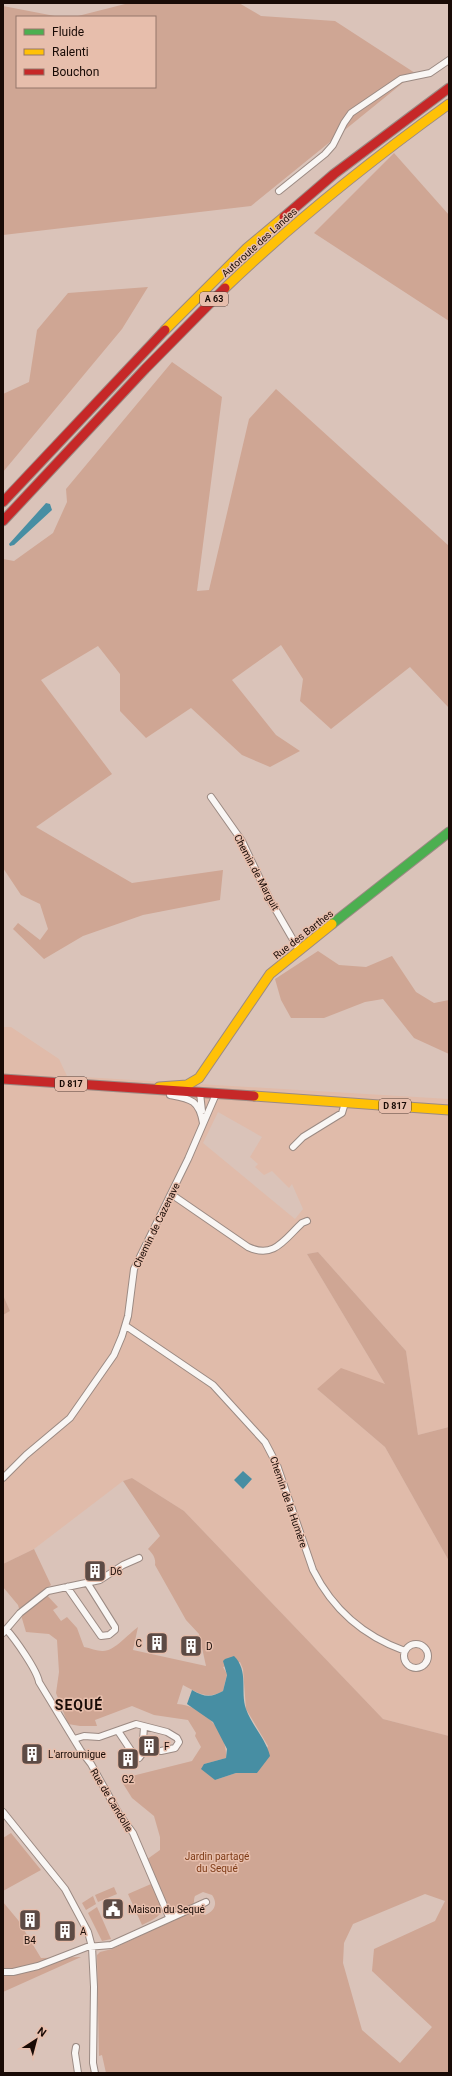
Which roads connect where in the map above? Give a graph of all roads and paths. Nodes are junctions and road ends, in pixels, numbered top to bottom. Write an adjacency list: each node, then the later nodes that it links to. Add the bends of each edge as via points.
1 (449, 60): 4 (street, via 430,73 401,80 351,114 333,146)
2 (449, 88): 5 (main road, Autoroute des Landes / A 63, via 334,174 247,248 163,332)
3 (449, 104): 6 (main road, Autoroute des Landes / A 63, via 410,131 326,198 232,281)
4 (279, 190)
5 (3, 502)
6 (3, 521)
7 (211, 797): 9 (street, Chemin de Marguit, via 242,841 270,900)
8 (449, 832): 9 (main road, Rue des Barthes)
9 (299, 950): 10 (main road, Rue des Barthes, via 263,983)
10 (199, 1078): 12 (main road, via 187,1085); 13 (main road)
11 (3, 1079): 12 (main road, D 817)
12 (139, 1088): 13 (main road, D 817); 17 (street, via 191,1100 199,1107)
13 (200, 1093): 14 (main road, D 817); 17 (street)
14 (216, 1094): 15 (main road, D 817, via 292,1097); 17 (street, Chemin de Cazenave)
15 (345, 1103): 16 (main road, D 817); 18 (street, via 342,1113 303,1137)
16 (449, 1110)
17 (203, 1123): 19 (street, Chemin de Cazenave)
18 (293, 1147)
19 (171, 1194): 20 (street, via 248,1247 260,1252 272,1250); 21 (street, Chemin de Cazenave, via 134,1269)
20 (307, 1221)
21 (126, 1326): 22 (street, Chemin de Cazenave, via 114,1355 70,1418); 27 (street, Chemin de la Humère, via 213,1385 265,1442 278,1465 320,1584 360,1628 379,1640)
22 (3, 1478)
23 (139, 1558): 24 (street)
24 (88, 1584): 25 (street); 25 (street, via 115,1627 109,1635 101,1636)
25 (67, 1587): 26 (street, via 48,1591 20,1613)
26 (4, 1631): 30 (street, Rue de Candolle, via 30,1662 39,1682)
27 (405, 1651)
28 (144, 1727): 29 (street, via 133,1725); 29 (street, via 142,1754 139,1758); 31 (street, via 168,1732 178,1738 179,1742 175,1748)
29 (118, 1731): 30 (street, via 99,1737 84,1736)
30 (74, 1739): 34 (street, Rue de Candolle, via 97,1774 118,1814 133,1833)
31 (161, 1751)
32 (3, 1812): 35 (street, via 65,1889 85,1924)
33 (206, 1902): 34 (street)
34 (169, 1917): 35 (street, via 111,1945)
35 (92, 1947): 36 (street, via 38,1966); 39 (street)
36 (3, 1972)
37 (76, 2047): 38 (street)
38 (78, 2073)
39 (95, 2073)

